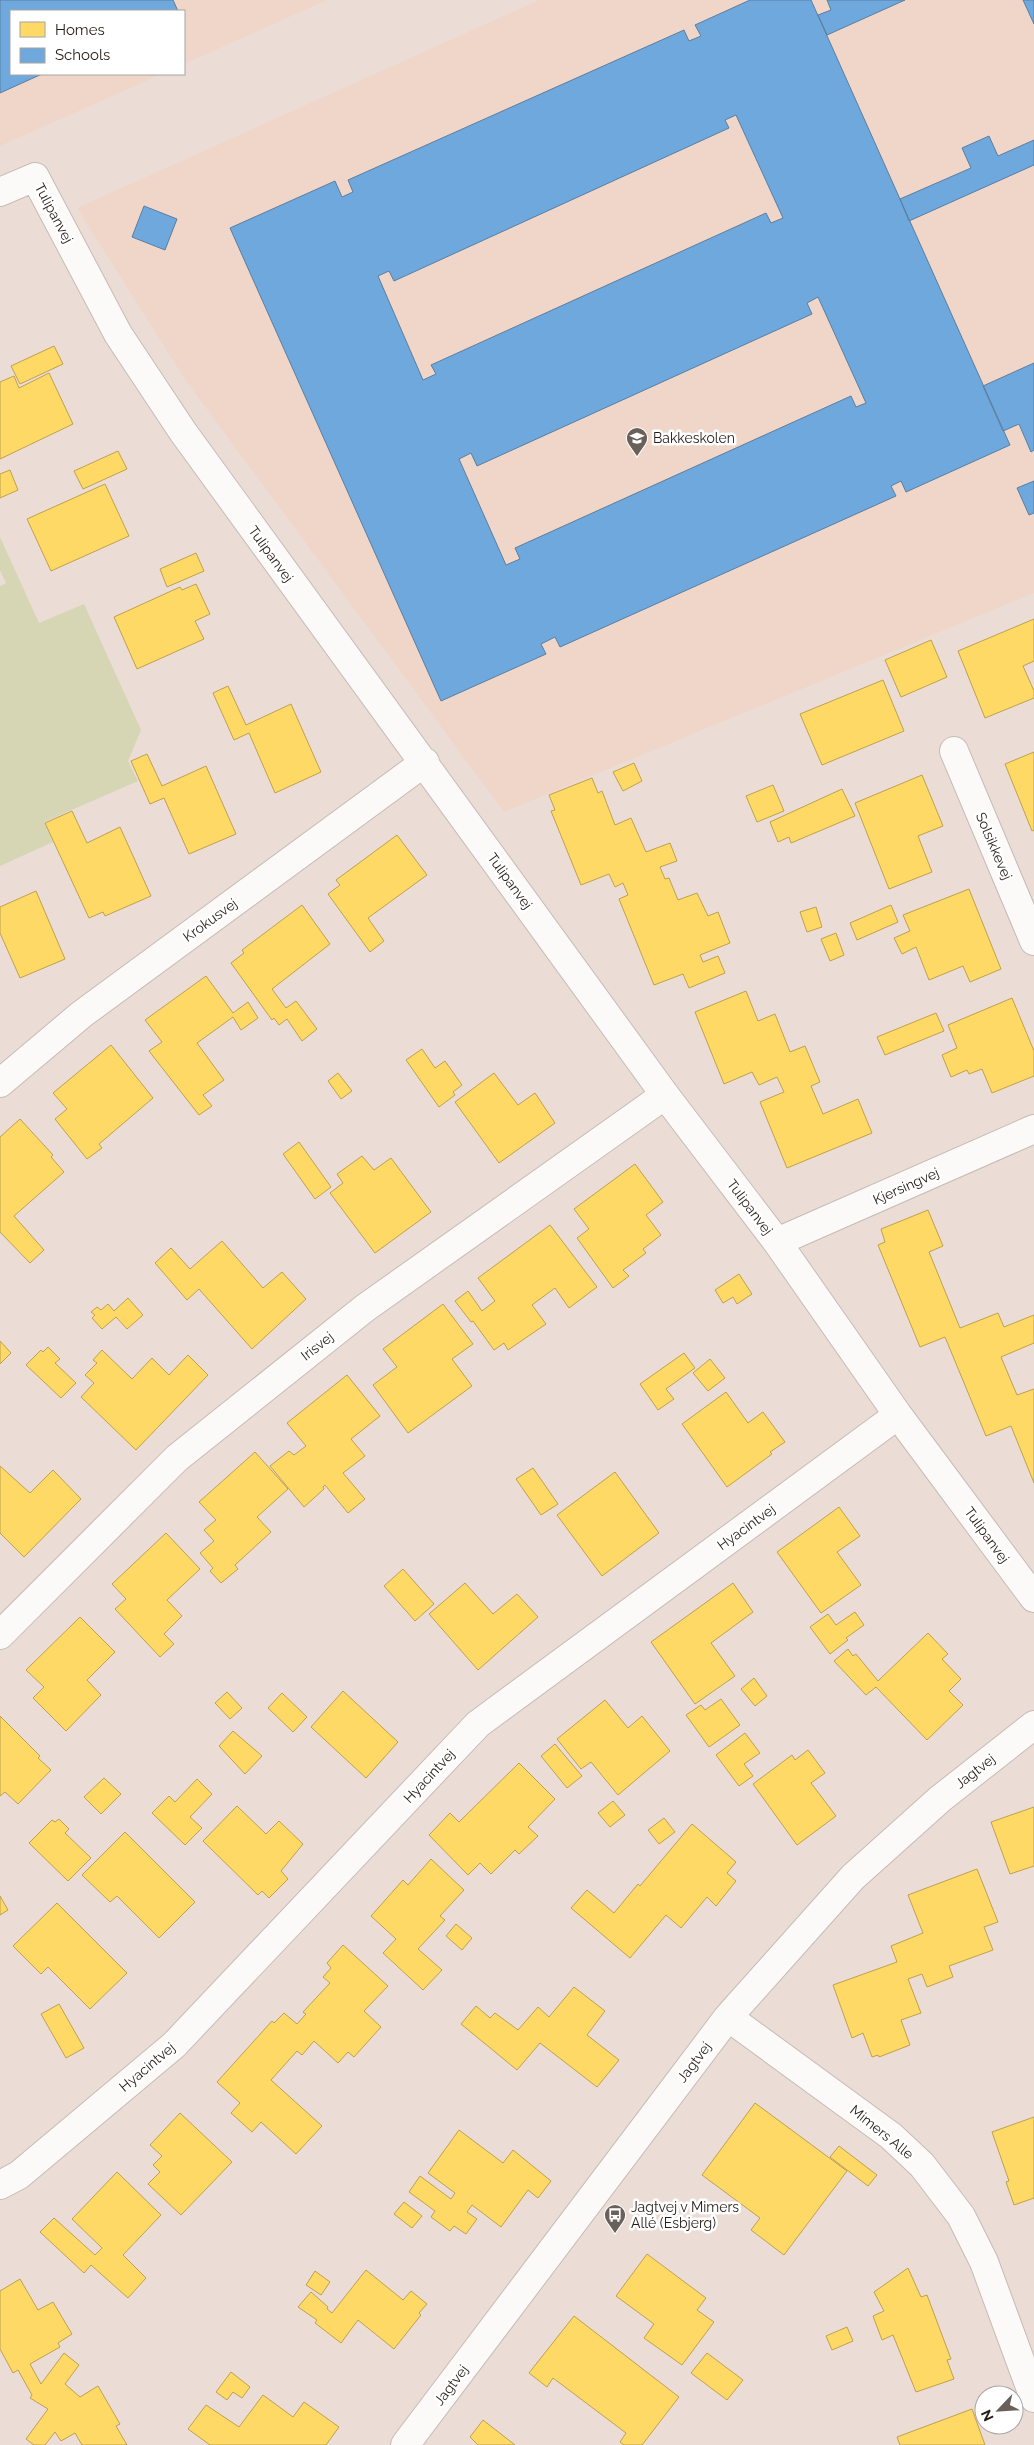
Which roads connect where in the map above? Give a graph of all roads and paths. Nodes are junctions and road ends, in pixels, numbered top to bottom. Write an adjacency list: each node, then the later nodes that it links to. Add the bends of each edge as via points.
1 (0, 192): 3 (street, Tulipanvej, via 35,177 118,334 169,413)
2 (954, 751): 4 (street, Solsikkevej)
3 (425, 762): 5 (street, Krokusvej, via 82,1014); 6 (street, Tulipanvej)
4 (1034, 941)
5 (0, 1083)
6 (665, 1095): 8 (street, Tulipanvej); 11 (street, Irisvej, via 365,1308 177,1458)
7 (1034, 1129): 8 (street, Kjersingvej)
8 (778, 1242): 9 (street, Tulipanvej)
9 (898, 1415): 10 (street, Tulipanvej); 14 (street, Hyacintvej, via 478,1724 174,2045 19,2174)
10 (1034, 1598)
11 (0, 1635)
12 (1034, 1725): 13 (street, Jagtvej, via 940,1798 854,1877)
13 (728, 2017): 15 (street, Mimers Alle, via 891,2136 922,2165 961,2216 984,2262); 16 (street, Jagtvej)
14 (0, 2185)
15 (1034, 2398)
16 (405, 2445)

